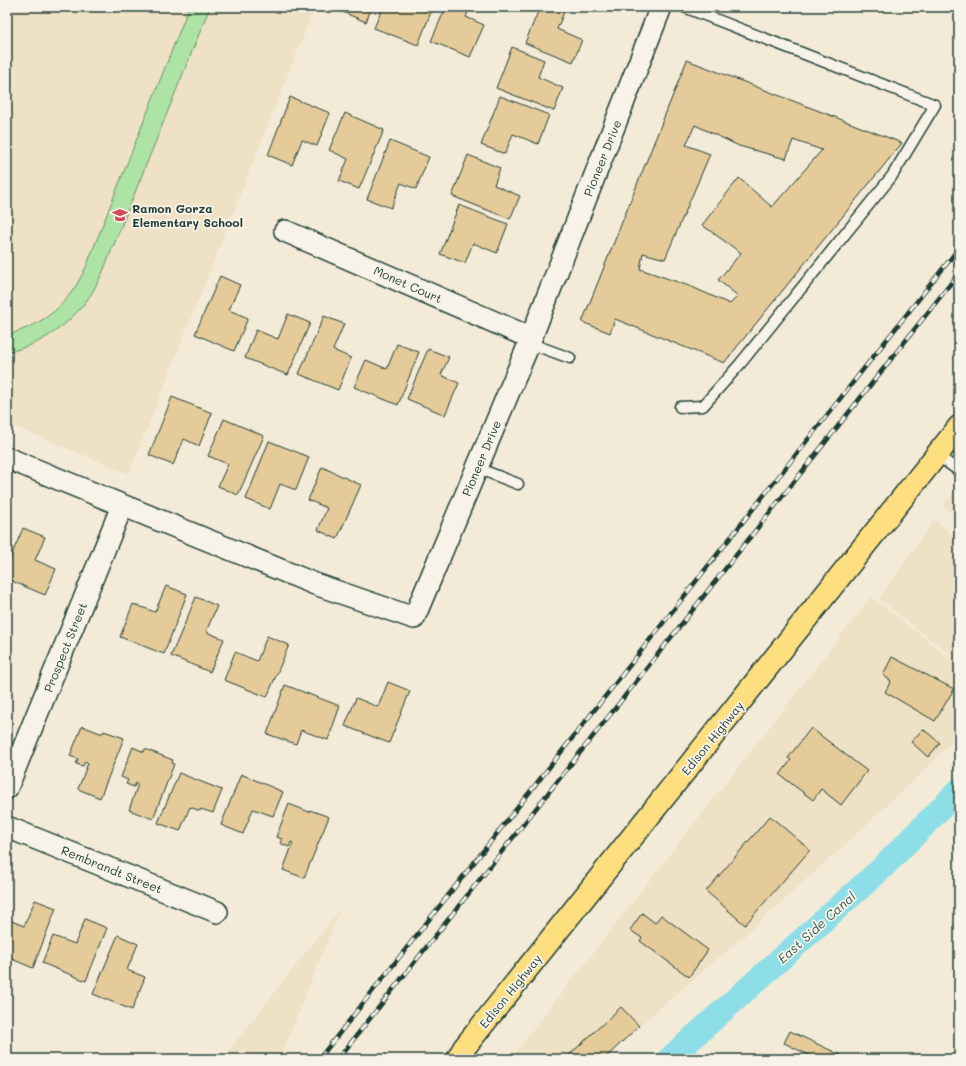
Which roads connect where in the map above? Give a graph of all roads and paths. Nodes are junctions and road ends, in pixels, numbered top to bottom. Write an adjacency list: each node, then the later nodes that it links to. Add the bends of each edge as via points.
1 (661, 7): 4 (street, Pioneer Drive)
2 (684, 7): 6 (lane, via 935,105 892,176 740,364 703,406)
3 (285, 231): 4 (street, Monet Court)
4 (530, 341): 5 (lane); 10 (street, Pioneer Drive)
5 (570, 358)
6 (680, 407)
7 (959, 427): 8 (main road, Edison Highway)
8 (937, 455): 11 (lane); 17 (main road, Edison Highway)
9 (7, 458): 13 (street)
10 (477, 468): 12 (lane); 13 (street, Pioneer Drive, via 414,618 316,584)
11 (959, 471)
12 (518, 484)
13 (122, 506): 14 (street, Prospect Street)
14 (7, 788)
15 (7, 827): 16 (street, Rembrandt Street)
16 (217, 912)
17 (459, 1055)

